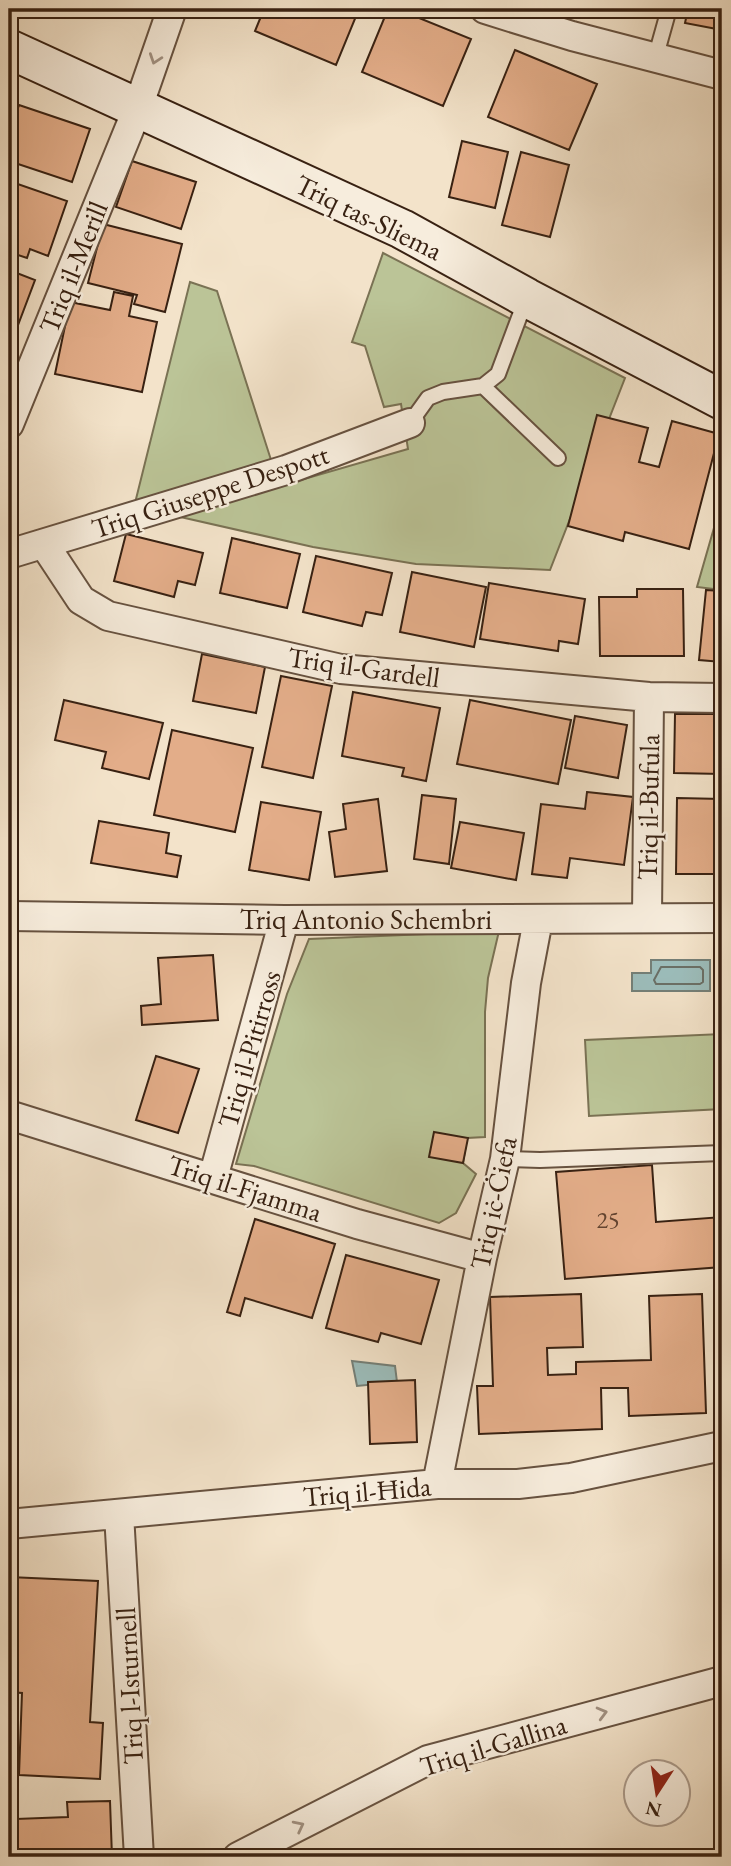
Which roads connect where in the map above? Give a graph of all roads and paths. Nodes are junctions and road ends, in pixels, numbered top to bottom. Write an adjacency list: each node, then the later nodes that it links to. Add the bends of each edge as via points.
1 (172, 9): 7 (street, Triq il-Merill, one-way to 7)
2 (485, 9): 5 (street)
3 (670, 9): 5 (lane)
4 (9, 49): 7 (main road, Triq tas-Sliema)
5 (655, 59): 6 (street)
6 (722, 75)
7 (137, 110): 8 (main road, Triq tas-Sliema, via 402,229); 12 (street, Triq il-Merill)
8 (527, 298): 9 (lane, via 498,374); 10 (main road, Triq tas-Sliema)
9 (483, 386): 11 (lane, via 428,398); 13 (lane)
10 (721, 391)
11 (410, 423): 14 (street, Triq Giuseppe Despott, via 286,470)
12 (9, 424)
13 (558, 458)
14 (44, 544): 15 (street, Triq Giuseppe Despott); 16 (street, Triq il-Gardell, via 81,600 108,617 341,669)
15 (9, 554)
16 (649, 697): 17 (street, Triq il-Gardell); 19 (street, Triq il-Bufula)
17 (722, 698)
18 (9, 916): 21 (street, Triq Antonio Schembri)
19 (647, 917): 20 (street, Triq Antonio Schembri); 22 (street, Triq Antonio Schembri)
20 (722, 918)
21 (284, 920): 22 (street, Triq Antonio Schembri); 26 (street, Triq il-Pitirross)
22 (538, 920): 25 (street, Triq iċ-Ċiefa)
23 (9, 1115): 26 (street, Triq il-Fjamma)
24 (722, 1153): 25 (lane)
25 (505, 1159): 27 (street, Triq iċ-Ċiefa)
26 (213, 1178): 27 (street, Triq il-Fjamma)
27 (482, 1258): 29 (street, Triq iċ-Ċiefa)
28 (722, 1446): 29 (street, Triq il-Ħida, via 557,1479)
29 (437, 1484): 30 (street, Triq il-Ħida)
30 (119, 1514): 31 (street, Triq il-Ħida); 33 (street, Triq l-Isturnell)
31 (9, 1524)
32 (722, 1681): 34 (street, Triq il-Gallina, one-way to 32, via 429,1760)
33 (139, 1857)
34 (238, 1857)

